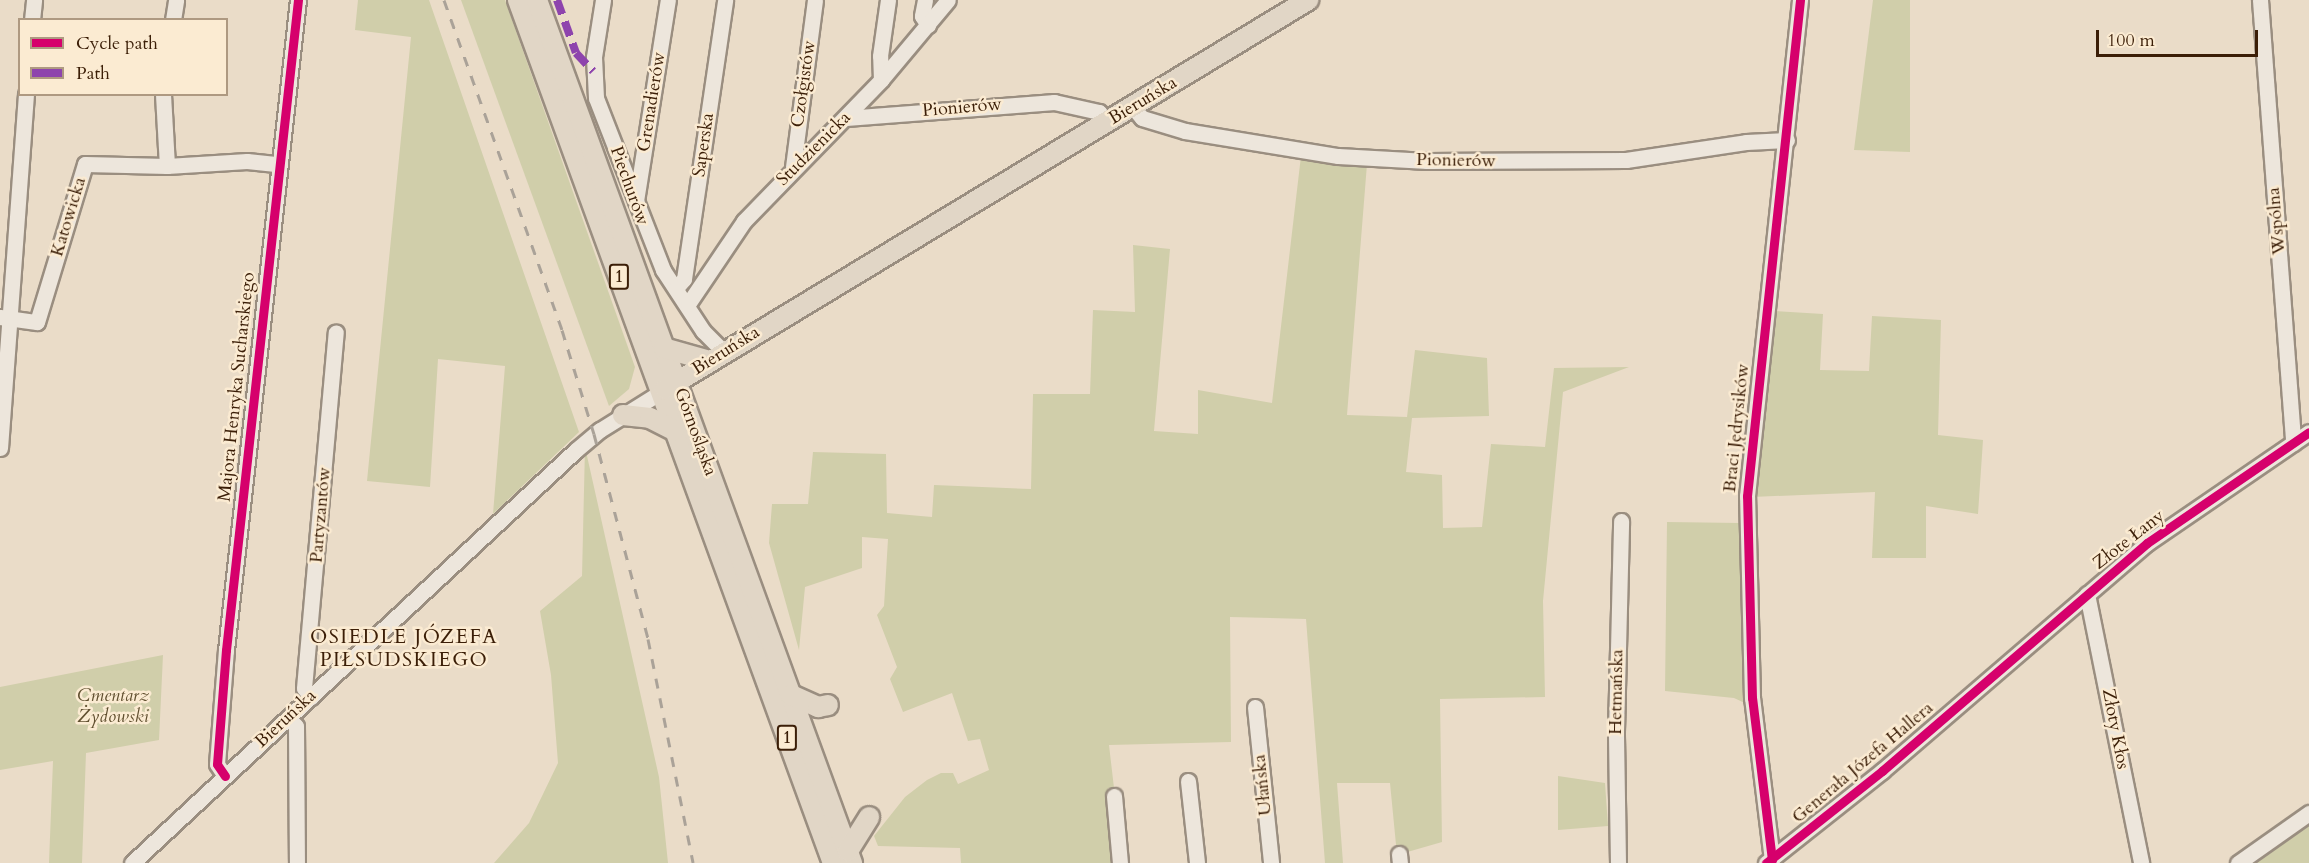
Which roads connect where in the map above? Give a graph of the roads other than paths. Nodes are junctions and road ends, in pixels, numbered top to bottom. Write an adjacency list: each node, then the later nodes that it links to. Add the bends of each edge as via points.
1 (33, 0): 16 (street)
2 (176, 0): 17 (street)
3 (298, 0): 26 (street, Majora Henryka Sucharskiego)
4 (518, 0): 36 (main road, Górnośląska / 1)
5 (537, 0): 34 (main road, Górnośląska / 1)
6 (603, 0): 29 (street, Piechurów, via 593,76 596,98)
7 (668, 0): 29 (street, Grenadierów)
8 (725, 0): 30 (street, Saperska, via 684,279)
9 (815, 0): 28 (street, Czołgistów)
10 (888, 0): 19 (street, via 880,56)
11 (925, 0): 18 (street, via 922,16)
12 (948, 0): 18 (street, Studzienicka)
13 (1308, 0): 22 (main road, Bieruńska)
14 (1800, 0): 25 (street, Braci Jędrysików)
15 (2260, 0): 40 (street, Wspólna)
16 (32, 18)
17 (173, 18)
18 (928, 25): 19 (street, Studzienicka)
19 (881, 80): 23 (street, Studzienicka)
20 (26, 96): 32 (street)
21 (163, 96): 27 (street)
22 (1133, 107): 24 (main road, Bieruńska); 25 (street, Pionierów, via 1142,118 1225,139 1338,156 1423,161 1626,160 1746,142)
23 (846, 118): 24 (street, Pionierów, via 1054,102 1099,112); 28 (street, Studzienicka)
24 (1107, 122): 35 (main road, Bieruńska)
25 (1787, 141): 56 (street, Braci Jędrysików, via 1747,496 1752,698)
26 (278, 164): 27 (street, via 247,160); 50 (street, Majora Henryka Sucharskiego, via 226,650 217,764)
27 (167, 166): 32 (street, Katowicka, via 85,164 37,322)
28 (793, 167): 31 (street, Studzienicka, via 744,220)
29 (635, 204): 30 (street, Piechurów, via 663,270)
30 (676, 288): 31 (street, Piechurów)
31 (688, 304): 35 (street, Piechurów)
32 (5, 317): 41 (street)
33 (336, 332): 46 (street, Partyzantów, via 304,688)
34 (664, 348): 35 (main road); 36 (main road, Górnośląska / 1)
35 (717, 357): 36 (main road, Bieruńska)
36 (669, 387): 37 (street, Bieruńska); 38 (main road, Górnośląska / 1); 45 (main road, Górnośląska / 1)
37 (623, 415): 38 (main road, via 650,418); 46 (street, Bieruńska, via 576,450)
38 (674, 430): 55 (main road, Górnośląska / 1)
39 (2309, 432): 40 (street, Złote Łany)
40 (2293, 443): 43 (street, Złote Łany, via 2147,543)
41 (0, 448)
42 (1621, 521): 62 (street, Hetmańska, via 1616,732)
43 (2087, 594): 44 (street, Złote Łany); 63 (street, Złoty Kłos)
44 (1980, 686): 56 (street, Generała Józefa Hallera)
45 (791, 695): 47 (main road, via 818,706); 55 (main road, Górnośląska / 1)
46 (310, 697): 49 (street, Bieruńska)
47 (828, 705)
48 (1255, 707): 61 (street, Ułańska)
49 (288, 718): 50 (street, Bieruńska); 58 (street, via 296,726)
50 (225, 776): 57 (street, Bieruńska)
51 (1188, 781): 60 (street)
52 (1114, 796): 59 (street)
53 (2309, 813): 64 (street)
54 (869, 817): 55 (main road)
55 (844, 859)
56 (1769, 861)
57 (132, 863)
58 (297, 863)
59 (1120, 863)
60 (1197, 863)
61 (1271, 863)
62 (1618, 863)
63 (2141, 863)
64 (2238, 863)

